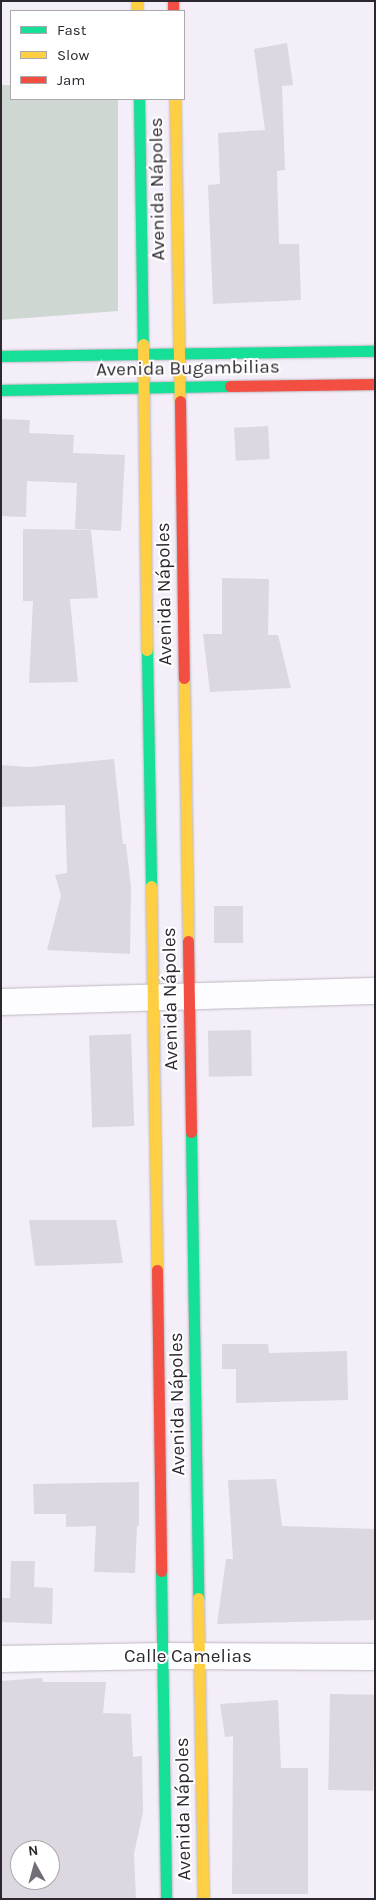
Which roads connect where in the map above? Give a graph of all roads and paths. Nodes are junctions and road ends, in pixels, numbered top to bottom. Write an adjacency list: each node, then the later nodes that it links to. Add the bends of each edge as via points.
1 (139, 100): 5 (main road, Avenida Nápoles)
2 (174, 100): 4 (main road, Avenida Nápoles)
3 (375, 351): 4 (main road, Avenida Bugambilias)
4 (178, 353): 5 (main road, Avenida Bugambilias); 8 (main road, Avenida Nápoles)
5 (142, 354): 6 (main road, Avenida Bugambilias); 9 (main road, Avenida Nápoles)
6 (1, 356)
7 (375, 384): 8 (main road, Avenida Bugambilias)
8 (179, 386): 9 (main road, Avenida Bugambilias); 12 (main road, Avenida Nápoles)
9 (143, 387): 10 (main road, Avenida Bugambilias); 13 (main road, Avenida Nápoles)
10 (1, 390)
11 (375, 991): 12 (street)
12 (189, 996): 13 (street); 16 (main road, Avenida Nápoles)
13 (152, 997): 14 (street); 15 (main road, Avenida Nápoles)
14 (1, 1002)
15 (162, 1656): 16 (street, Calle Camelias); 18 (street, Calle Camelias); 19 (main road, Avenida Nápoles)
16 (199, 1657): 17 (street, Calle Camelias); 20 (main road, Avenida Nápoles)
17 (375, 1657)
18 (1, 1659)
19 (166, 1899)
20 (203, 1899)

